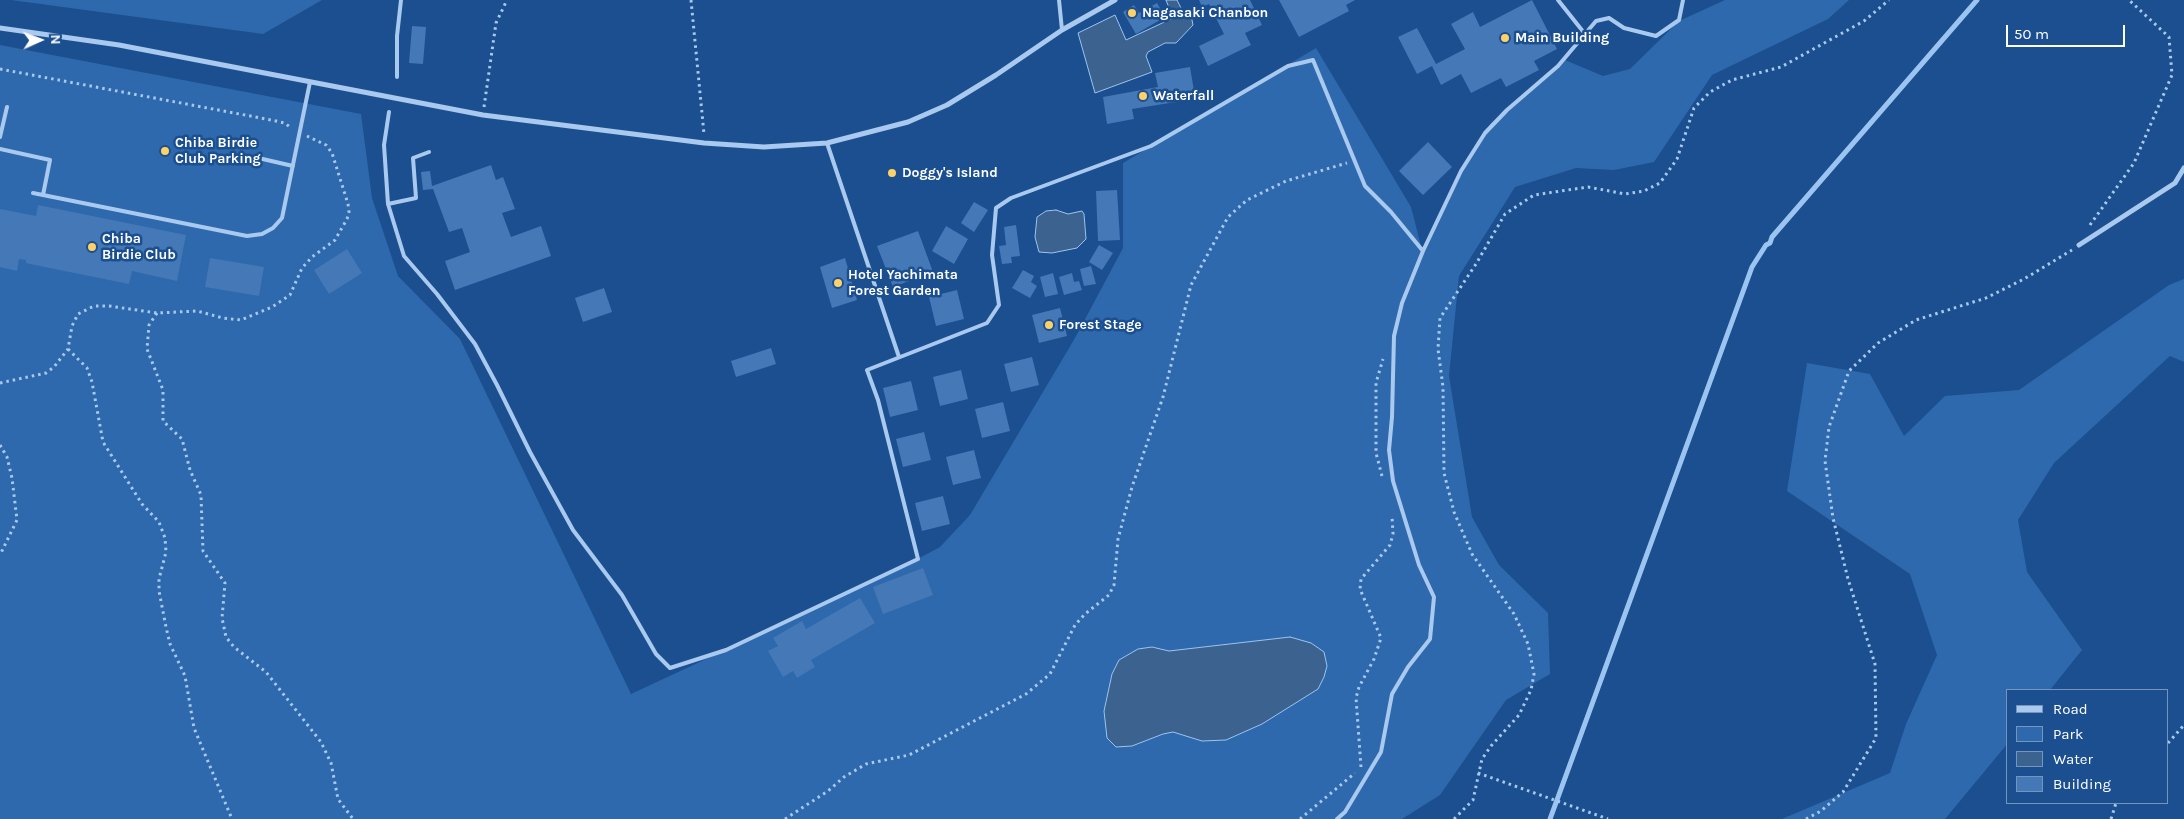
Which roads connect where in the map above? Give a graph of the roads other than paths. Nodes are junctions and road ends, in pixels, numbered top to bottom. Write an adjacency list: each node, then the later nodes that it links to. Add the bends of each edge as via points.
1 (401, 0): 9 (lane)
2 (1059, 0): 7 (lane)
3 (1115, 0): 7 (street)
4 (1558, 0): 8 (lane)
5 (1683, 0): 8 (lane, via 1679,20 1656,36 1624,28 1609,18 1596,21)
6 (0, 28): 10 (street, via 119,45)
7 (1062, 30): 14 (street, via 947,106 908,122)
8 (1585, 34): 24 (lane, via 1558,66 1485,133 1461,171)
9 (397, 77)
10 (310, 82): 14 (street, via 483,115 704,143 764,147); 18 (lane)
11 (7, 107): 13 (lane)
12 (389, 112): 22 (lane, via 384,145)
13 (0, 137)
14 (827, 143): 25 (lane)
15 (0, 149): 21 (lane, via 50,160)
16 (429, 152): 22 (lane, via 413,158 416,198)
17 (254, 158): 18 (lane)
18 (293, 166): 21 (lane, via 282,218 274,228 247,236)
19 (2184, 168): 23 (street, via 2175,183)
20 (33, 193): 21 (lane)
21 (43, 195)
22 (388, 204): 25 (lane, via 404,256 438,294 475,344 573,530 622,595 656,654 670,668 726,650 918,559 878,400 867,370)
23 (2079, 246)
24 (1423, 251): 25 (lane, via 1366,186 1313,60 1288,66 1151,146 1011,198 996,208 992,255 999,305 987,323); 26 (lane, via 1402,303 1394,336 1389,450 1393,481 1419,565 1434,597 1430,639 1392,694 1381,752 1345,812)
25 (899, 357)
26 (1337, 819)

